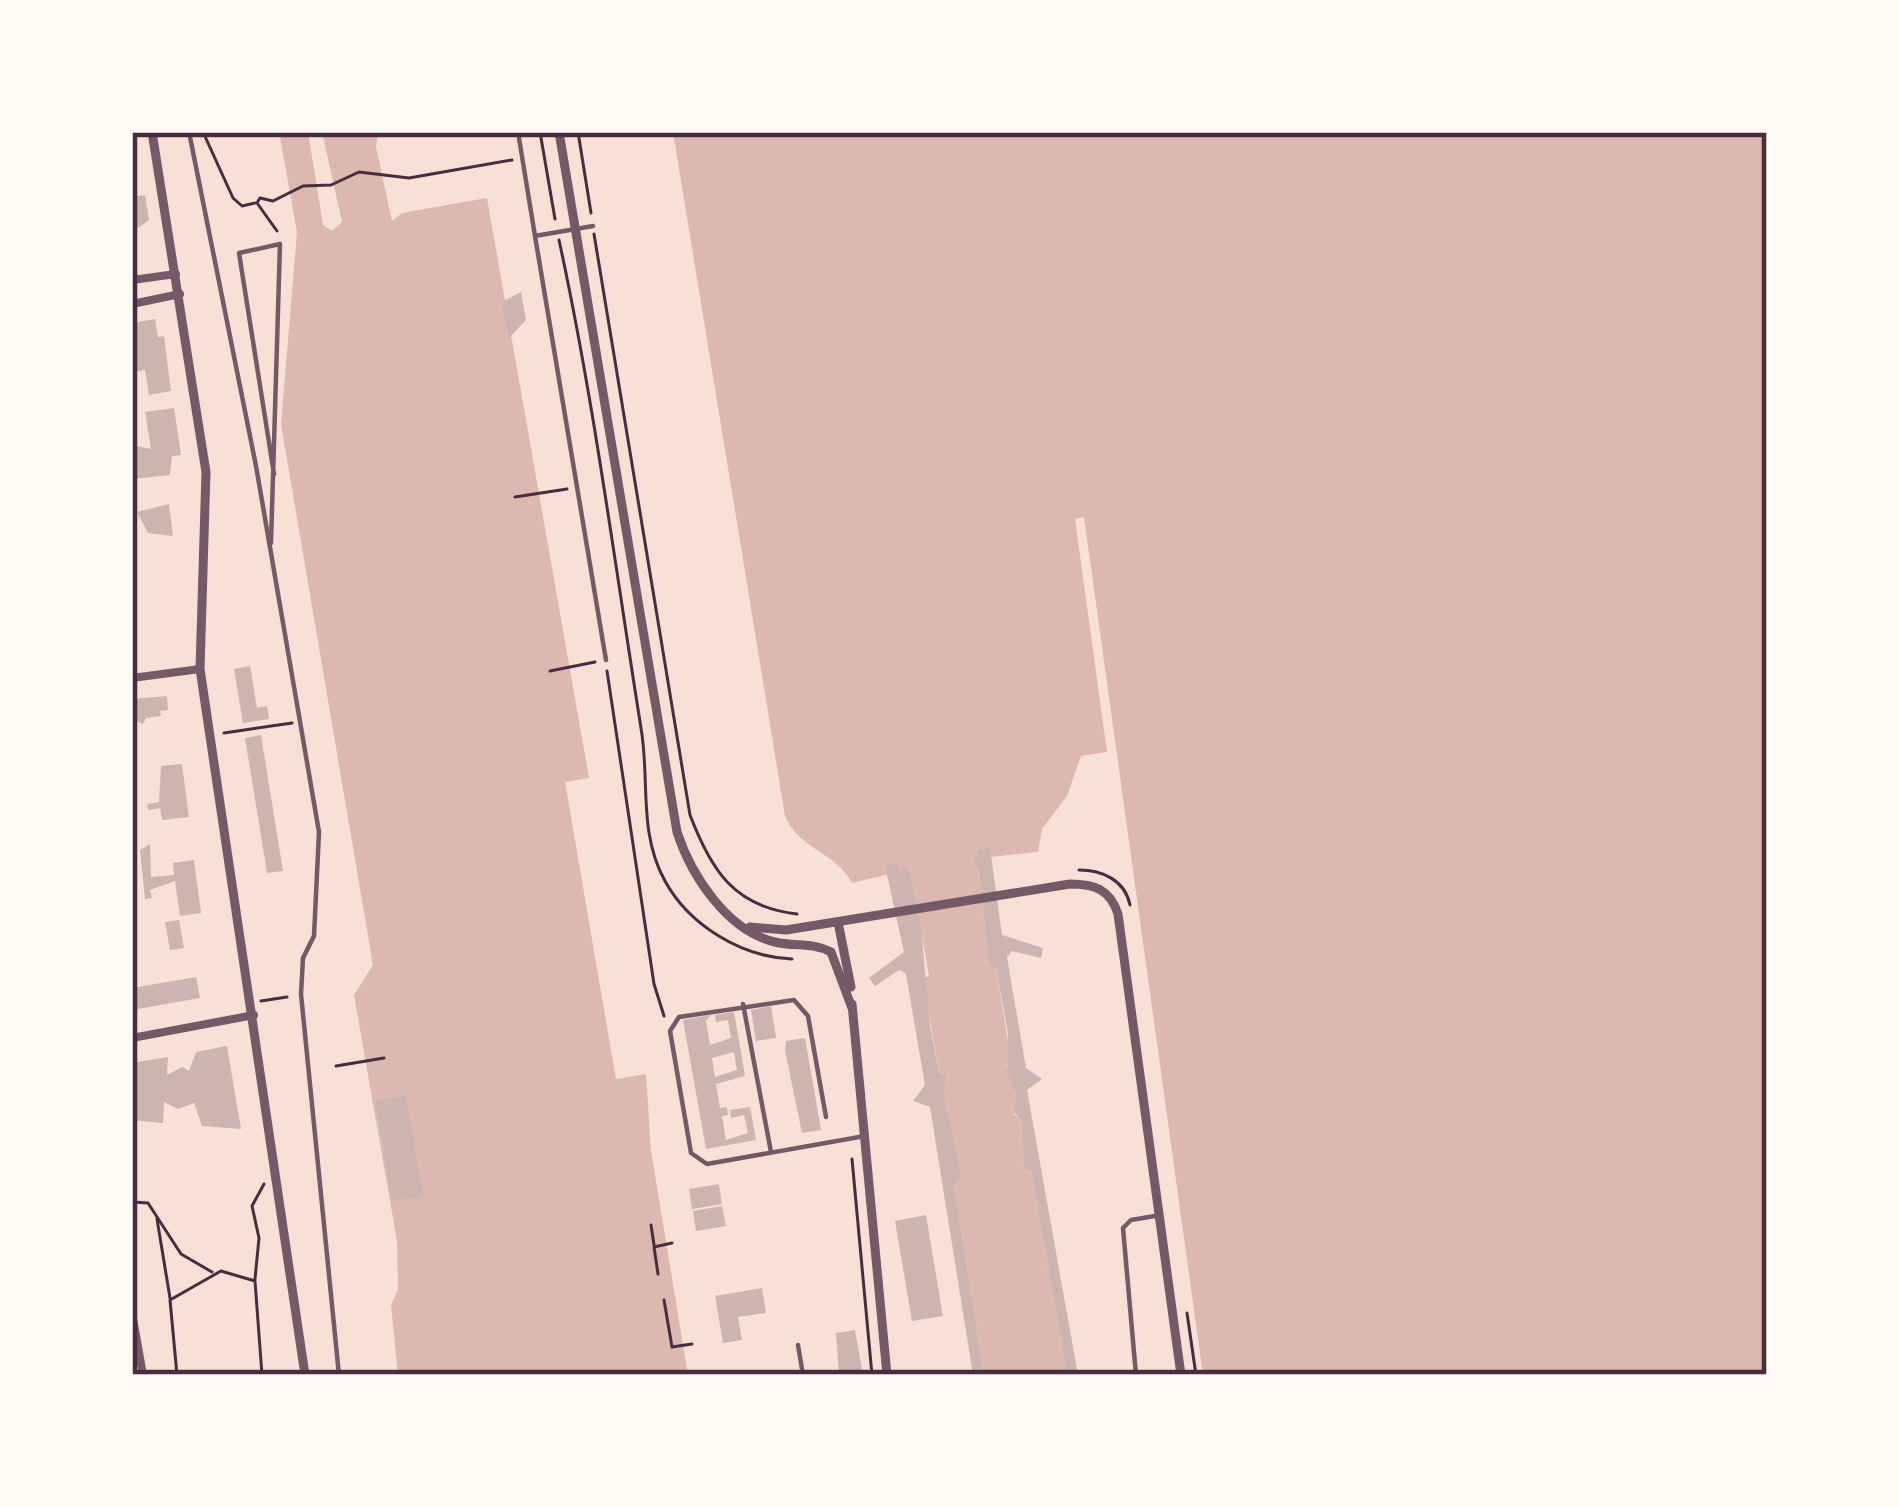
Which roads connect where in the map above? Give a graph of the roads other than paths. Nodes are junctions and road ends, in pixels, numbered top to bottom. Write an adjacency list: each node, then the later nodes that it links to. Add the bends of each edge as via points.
1 (152, 132): 8 (street)
2 (189, 132): 13 (lane)
3 (518, 132): 7 (lane)
4 (559, 132): 6 (street)
5 (593, 226): 6 (lane)
6 (574, 229): 7 (lane); 18 (street, via 677,832 710,896)
7 (535, 236): 14 (lane)
8 (176, 274): 9 (street); 10 (street)
9 (132, 280)
10 (180, 294): 11 (street); 15 (street, via 206,472)
11 (132, 304)
12 (274, 474): 12 (lane, via 280,244 239,253); 13 (lane)
13 (271, 555): 32 (lane, via 319,832 314,936 302,971 304,1044)
14 (606, 660)
15 (200, 669): 16 (street); 22 (street)
16 (132, 678)
17 (833, 922): 18 (street); 19 (street); 21 (street); 27 (street, via 1086,884 1114,902)
18 (748, 927): 19 (street, via 768,940)
19 (824, 948): 21 (street, via 842,969)
20 (743, 1004): 24 (lane, via 803,1006); 26 (lane); 26 (lane, via 679,1017 670,1033 691,1153 707,1164)
21 (852, 1008): 25 (street)
22 (254, 1015): 23 (street); 31 (street)
23 (132, 1038)
24 (826, 1118)
25 (865, 1136): 26 (lane); 34 (street)
26 (771, 1153)
27 (1161, 1215): 35 (lane, via 1123,1228); 36 (street)
28 (132, 1313): 30 (street)
29 (798, 1345): 33 (lane)
30 (143, 1375)
31 (305, 1375)
32 (339, 1375)
33 (803, 1375)
34 (887, 1375)
35 (1136, 1375)
36 (1181, 1375)

